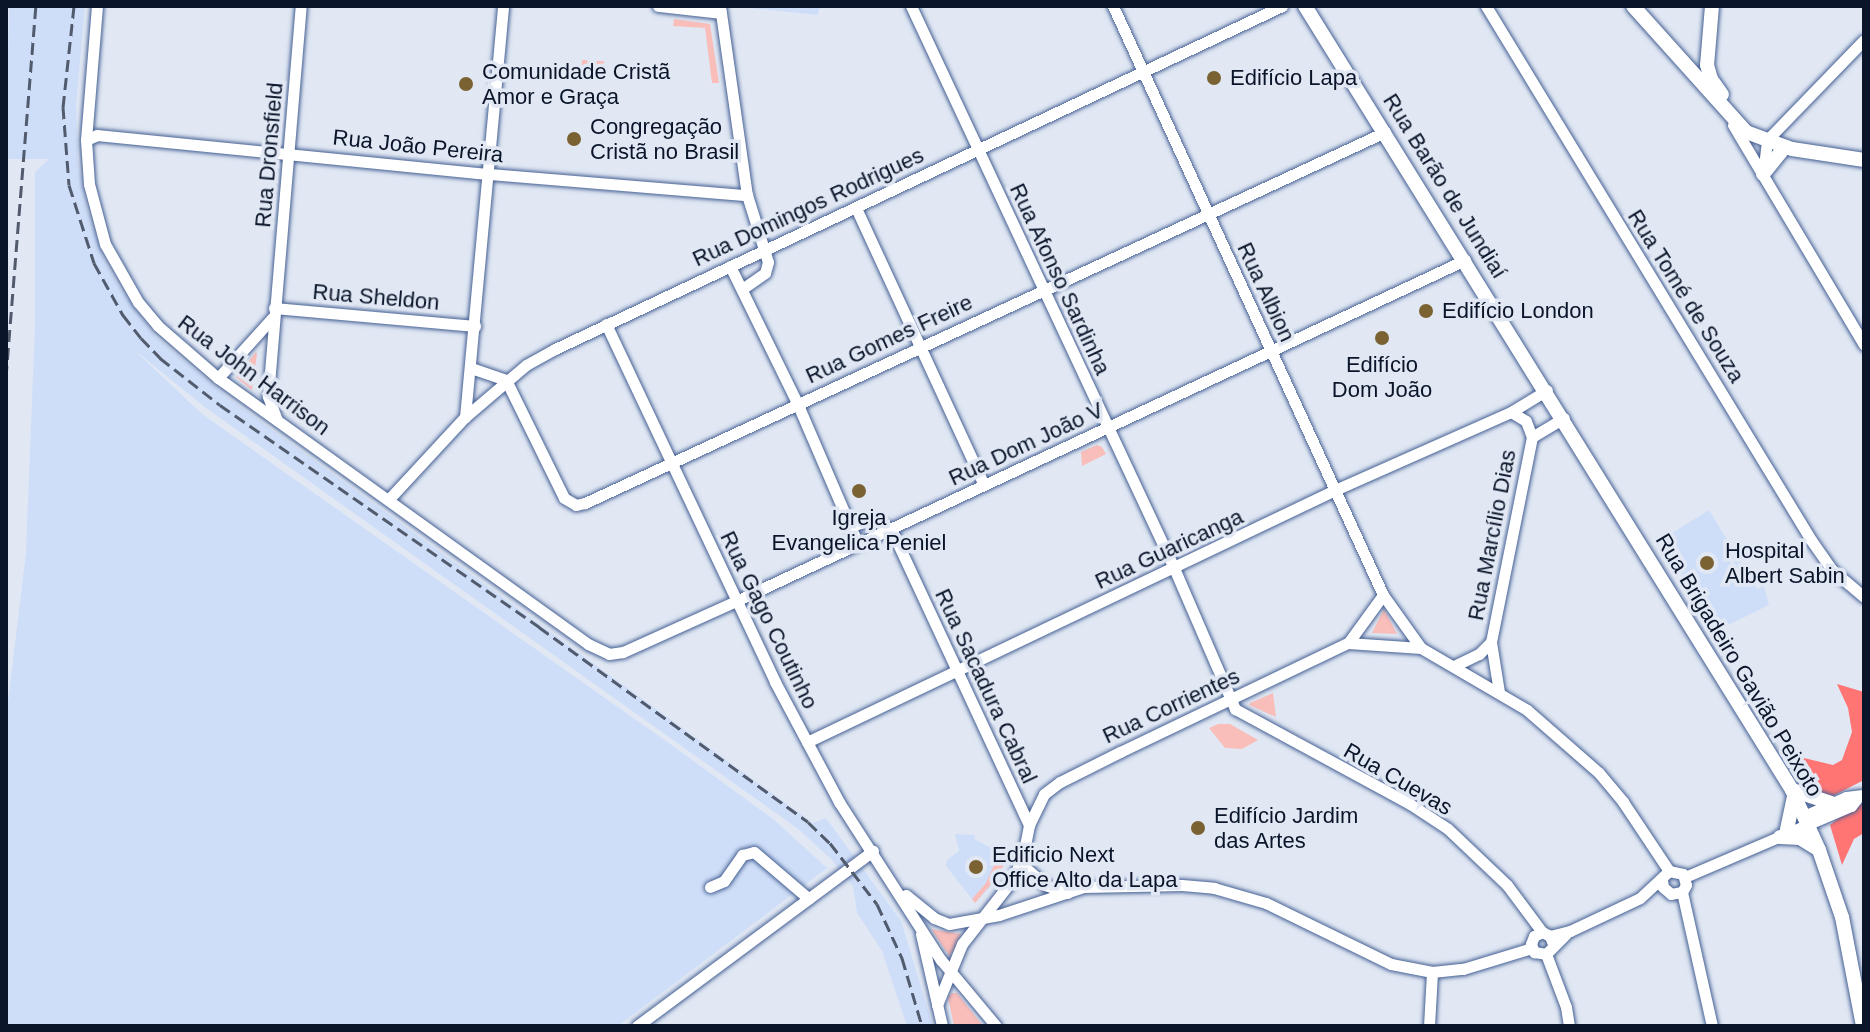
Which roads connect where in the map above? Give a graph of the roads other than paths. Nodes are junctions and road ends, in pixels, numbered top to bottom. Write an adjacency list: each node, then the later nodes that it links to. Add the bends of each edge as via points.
1 (97, 6): 19 (street, Rua John Harrison)
2 (301, 6): 23 (street, Rua Dronsfield)
3 (503, 6): 25 (street)
4 (658, 6): 12 (street)
5 (911, 6): 22 (street, Rua Afonso Sardinha)
6 (1113, 6): 16 (street, Rua Albion)
7 (1282, 6): 16 (street, Rua Domingos Rodrigues)
8 (1305, 6): 18 (main road, Rua Barão de Jundiaí)
9 (1486, 6): 61 (street, Rua Tomé de Souza, via 1811,540 1831,569)
10 (1633, 6): 15 (main road)
11 (1712, 6): 14 (main road)
12 (720, 10): 27 (street)
13 (1864, 40): 20 (street)
14 (1708, 52): 15 (main road); 20 (main road, via 1714,85)
15 (1685, 63): 17 (main road)
16 (1143, 72): 22 (street, Rua Domingos Rodrigues); 29 (street, Rua Albion)
17 (1727, 114): 20 (main road, via 1746,132); 26 (street)
18 (1385, 132): 29 (street, Rua Gomes Freire); 31 (main road, Rua Barão de Jundiaí)
19 (86, 140): 23 (street, Rua João Pereira, via 97,135); 42 (street, Rua John Harrison, via 97,220 116,266 158,326)
20 (1767, 140): 21 (main road); 26 (street)
21 (1785, 147): 24 (main road); 26 (main road)
22 (977, 150): 28 (street, Rua Domingos Rodrigues); 34 (street, Rua Afonso Sardinha)
23 (290, 153): 25 (street, Rua João Pereira); 35 (street, Rua Dronsfield)
24 (1864, 160)
25 (489, 174): 27 (street, Rua João Pereira); 37 (street)
26 (1763, 174): 38 (street)
27 (747, 195): 30 (street)
28 (856, 208): 30 (street, Rua Domingos Rodrigues); 39 (street)
29 (1209, 214): 34 (street, Rua Gomes Freire); 40 (street, Rua Albion)
30 (763, 249): 32 (street, Rua Domingos Rodrigues); 33 (street, via 767,270)
31 (1465, 260): 40 (street, Rua Dom João V); 44 (main road, Rua Barão de Jundiaí)
32 (730, 266): 33 (street); 36 (street, Rua Domingos Rodrigues)
33 (742, 289): 45 (street)
34 (1042, 289): 39 (street, Rua Gomes Freire); 50 (street, Rua Afonso Sardinha)
35 (274, 312): 37 (street, Rua Sheldon); 42 (street); 49 (street, Rua Dronsfield, via 268,396)
36 (606, 324): 43 (street, Rua Domingos Rodrigues); 52 (street, Rua Gago Coutinho)
37 (475, 326): 41 (street)
38 (1864, 345)
39 (921, 347): 45 (street, Rua Gomes Freire); 53 (street)
40 (1271, 351): 50 (street, Rua Dom João V); 54 (street, Rua Albion)
41 (471, 368): 43 (street); 47 (street)
42 (218, 378): 49 (street, Rua John Harrison)
43 (506, 380): 47 (street, Rua Domingos Rodrigues); 52 (street, Rua Gomes Freire, via 569,502 585,503)
44 (1547, 390): 46 (street, Rua Guaricanga); 48 (main road, Rua Brigadeiro Gavião Peixoto)
45 (798, 405): 52 (street, Rua Gomes Freire); 56 (street)
46 (1511, 412): 51 (street, Rua Marcílio Dias, via 1526,421); 54 (street, Rua Guaricanga)
47 (465, 417): 55 (street, Rua Domingos Rodrigues)
48 (1564, 418): 51 (street, Rua Marcílio Dias); 72 (main road, Rua Brigadeiro Gavião Peixoto)
49 (277, 421): 55 (street, Rua John Harrison)
50 (1108, 427): 53 (street, Rua Dom João V); 59 (street, Rua Afonso Sardinha)
51 (1532, 437): 63 (street, Rua Marcílio Dias)
52 (672, 463): 62 (street, Rua Gago Coutinho)
53 (984, 485): 57 (street, Rua Dom João V)
54 (1335, 490): 59 (street, Rua Guaricanga); 60 (street, Rua Albion)
55 (389, 499): 66 (street, Rua John Harrison)
56 (851, 526): 57 (street, via 872,519); 58 (street)
57 (891, 529): 58 (street, Rua Dom João V); 68 (street, Rua Sacadura Cabral)
58 (858, 544): 62 (street, Rua Dom João V)
59 (1174, 568): 68 (street, Rua Guaricanga); 70 (street, Rua Afonso Sardinha)
60 (1383, 595): 64 (street); 65 (street, Rua Albion)
61 (1864, 597)
62 (736, 601): 66 (street, Rua Dom João V, via 623,652); 71 (street, Rua Gago Coutinho)
63 (1491, 642): 67 (street, Rua Marcílio Dias); 69 (street, Rua Marcílio Dias)
64 (1348, 643): 65 (street); 70 (street, Rua Corrientes)
65 (1421, 648): 67 (street)
66 (601, 652)
67 (1454, 666): 69 (street)
68 (957, 671): 71 (street, Rua Guaricanga); 76 (street, Rua Sacadura Cabral)
69 (1499, 692): 81 (street, via 1585,759 1623,802)
70 (1231, 700): 76 (street, Rua Corrientes, via 1060,782 1044,794); 91 (street, Rua Cuevas, via 1242,715 1448,829 1530,914)
71 (807, 742): 79 (street, Rua Gago Coutinho)
72 (1793, 792): 74 (main road); 75 (main road, Rua Brigadeiro Gavião Peixoto); 77 (main road)
73 (1861, 796): 74 (street); 75 (street, via 1851,806)
74 (1831, 803): 75 (street)
75 (1806, 821): 77 (street); 78 (main road, Rua Brigadeiro Gavião Peixoto)
76 (1029, 825): 80 (street)
77 (1783, 836): 78 (main road, via 1800,838); 82 (street)
78 (1819, 850): 103 (main road, Rua Brigadeiro Gavião Peixoto, via 1848,941)
79 (873, 851): 83 (street, Rua Gago Coutinho); 88 (street)
80 (1020, 863): 85 (street, via 1045,885); 89 (street, via 1005,892)
81 (1666, 876): 82 (street, via 1680,872); 86 (street); 87 (street)
82 (1685, 877): 86 (street)
83 (894, 884): 89 (street, via 941,923); 90 (street, Rua Gago Coutinho)
84 (710, 887): 88 (street, via 724,881 742,855 754,852)
85 (1068, 893): 89 (street); 93 (street, via 1083,887 1151,883 1214,888 1266,903 1391,964)
86 (1674, 893): 87 (street); 102 (street, via 1686,913)
87 (1640, 898): 91 (street)
88 (809, 899): 97 (street)
89 (980, 917): 92 (street)
90 (918, 922): 92 (street, Rua Gago Coutinho); 96 (street)
91 (1543, 942): 93 (street, via 1463,969); 101 (street, Rua Cuevas)
92 (951, 966): 94 (street, Rua Gago Coutinho); 95 (street)
93 (1432, 972): 100 (street)
94 (958, 980): 95 (street); 99 (street, Rua Gago Coutinho)
95 (944, 984): 96 (street)
96 (937, 1005): 98 (street)
97 (637, 1026)
98 (942, 1026)
99 (996, 1026)
100 (1429, 1026)
101 (1569, 1026)
102 (1712, 1026)
103 (1863, 1026)

